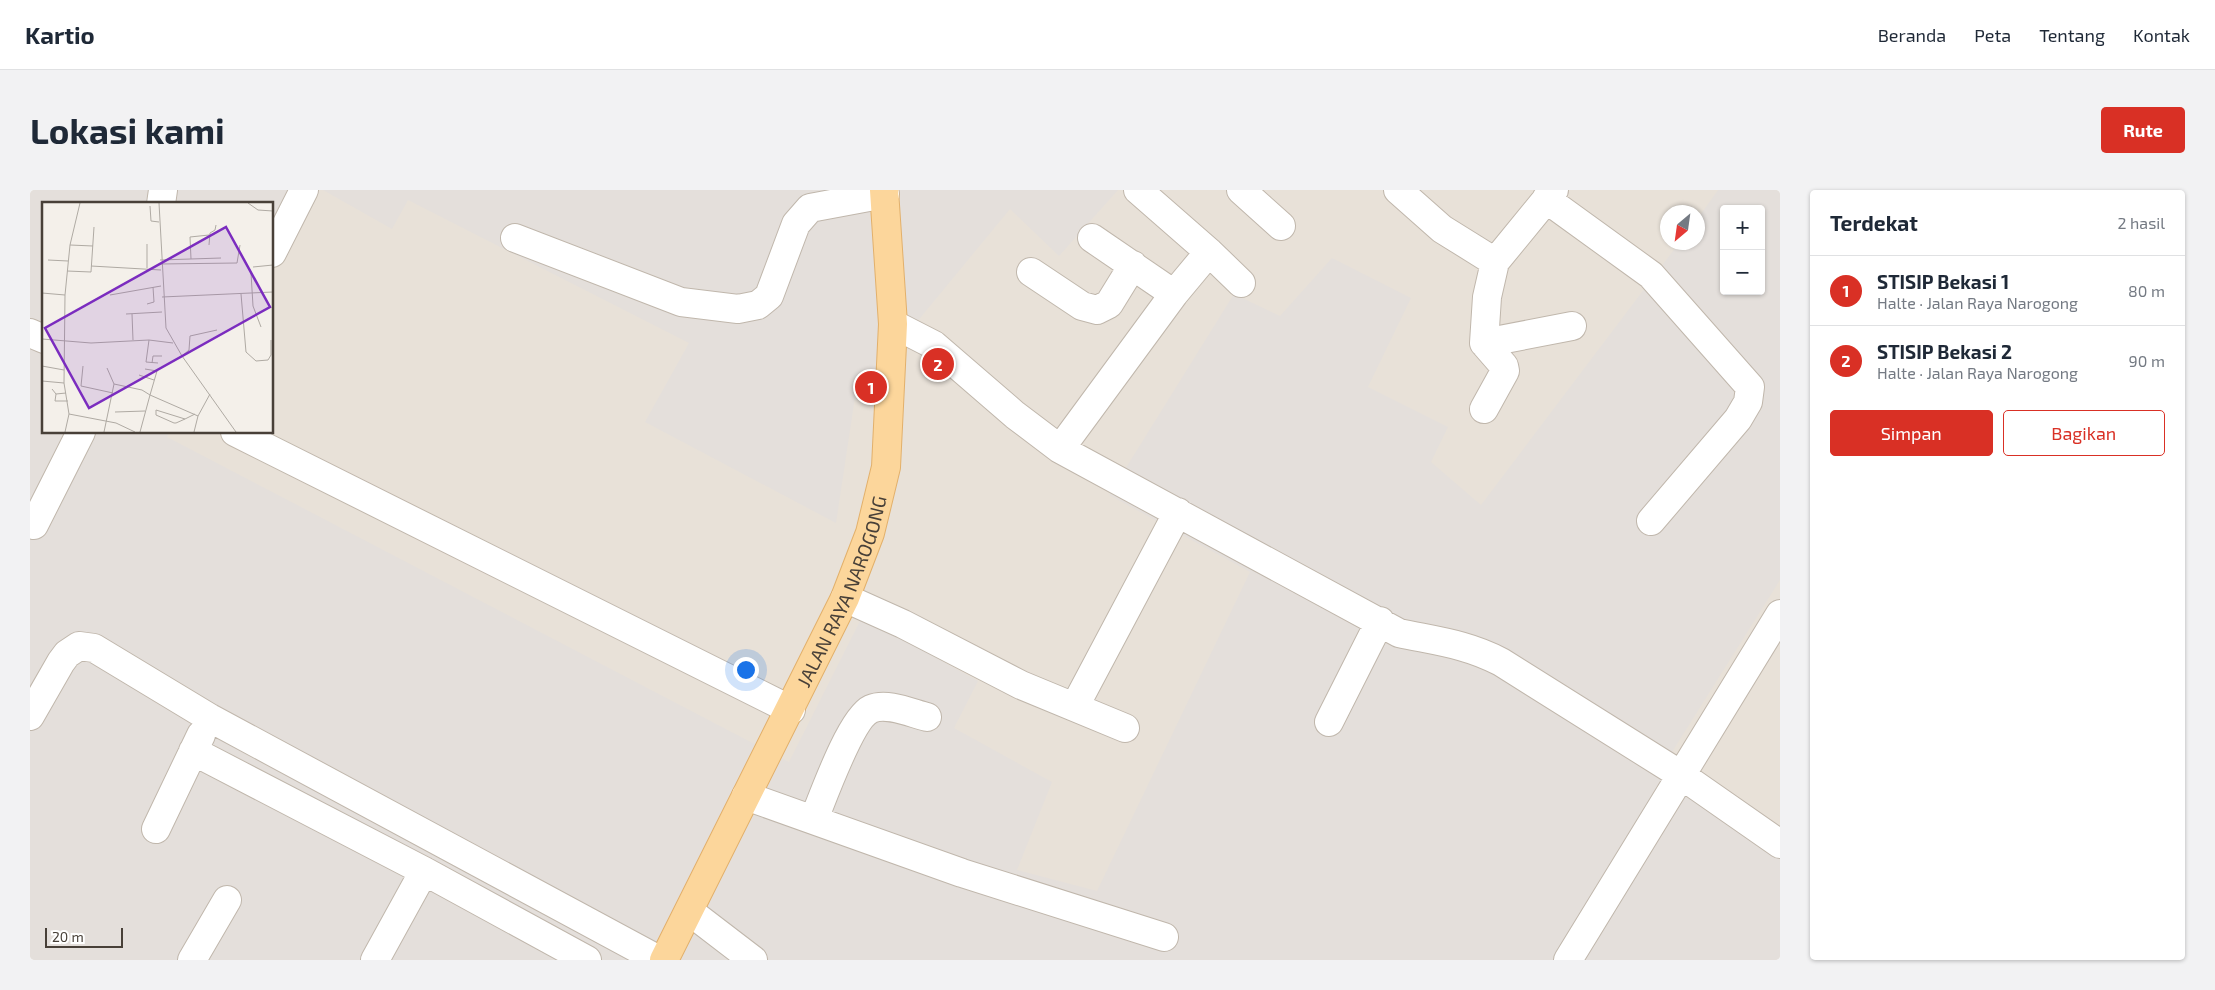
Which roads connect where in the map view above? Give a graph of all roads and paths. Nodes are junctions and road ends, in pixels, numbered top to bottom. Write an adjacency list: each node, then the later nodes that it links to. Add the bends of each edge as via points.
1 (304, 190): 10 (street)
2 (1138, 190): 11 (street)
3 (1241, 190): 7 (street)
4 (1398, 190): 12 (street, via 1442,229)
5 (885, 192): 8 (street, via 810,208 796,224 769,296 758,305 738,309 681,302); 17 (main road, JALAN RAYA NAROGONG)
6 (1550, 195): 12 (street); 27 (street, via 1651,275 1750,387 1748,402 1738,418)
7 (1281, 226)
8 (516, 238)
9 (1092, 238): 13 (street)
10 (274, 249)
11 (1209, 252): 15 (street); 16 (street)
12 (1496, 262): 21 (street, via 1487,296)
13 (1133, 265): 14 (street, via 1109,304 1097,310 1082,306); 16 (street)
14 (1032, 272)
15 (1241, 283)
16 (1174, 294): 25 (street)
17 (894, 324): 25 (street, via 934,345); 29 (main road, JALAN RAYA NAROGONG, via 886,467 870,533)
18 (1572, 326): 21 (street)
19 (30, 333): 20 (street)
20 (42, 338)
21 (1484, 343): 22 (street, via 1505,371)
22 (1484, 409)
23 (80, 434): 28 (street)
24 (240, 434): 33 (street)
25 (1060, 449): 26 (street)
26 (1178, 512): 31 (street); 32 (street)
27 (1651, 521)
28 (34, 525)
29 (845, 598): 32 (street, via 1021,685); 33 (main road, JALAN RAYA NAROGONG)
30 (1780, 614): 40 (street)
31 (1380, 621): 37 (street); 40 (street, via 1399,633 1452,642 1485,654)
32 (1075, 706): 38 (street)
33 (790, 710): 41 (main road, JALAN RAYA NAROGONG)
34 (30, 716): 36 (street, via 67,654 85,646 102,652)
35 (927, 717): 42 (street, via 891,708 869,710 846,744)
36 (210, 718): 39 (street); 52 (street)
37 (1329, 722)
38 (1125, 728)
39 (193, 751): 43 (street); 45 (street)
40 (1681, 775): 44 (street); 55 (street)
41 (746, 796): 42 (street); 47 (main road, JALAN RAYA NAROGONG)
42 (814, 819): 48 (street, via 962,873)
43 (156, 829)
44 (1780, 844)
45 (424, 871): 50 (street); 51 (street)
46 (227, 900): 49 (street)
47 (689, 911): 53 (main road, JALAN RAYA NAROGONG); 54 (street)
48 (1164, 937)
49 (192, 960)
50 (375, 960)
51 (587, 960)
52 (659, 960)
53 (664, 960)
54 (753, 960)
55 (1568, 960)

